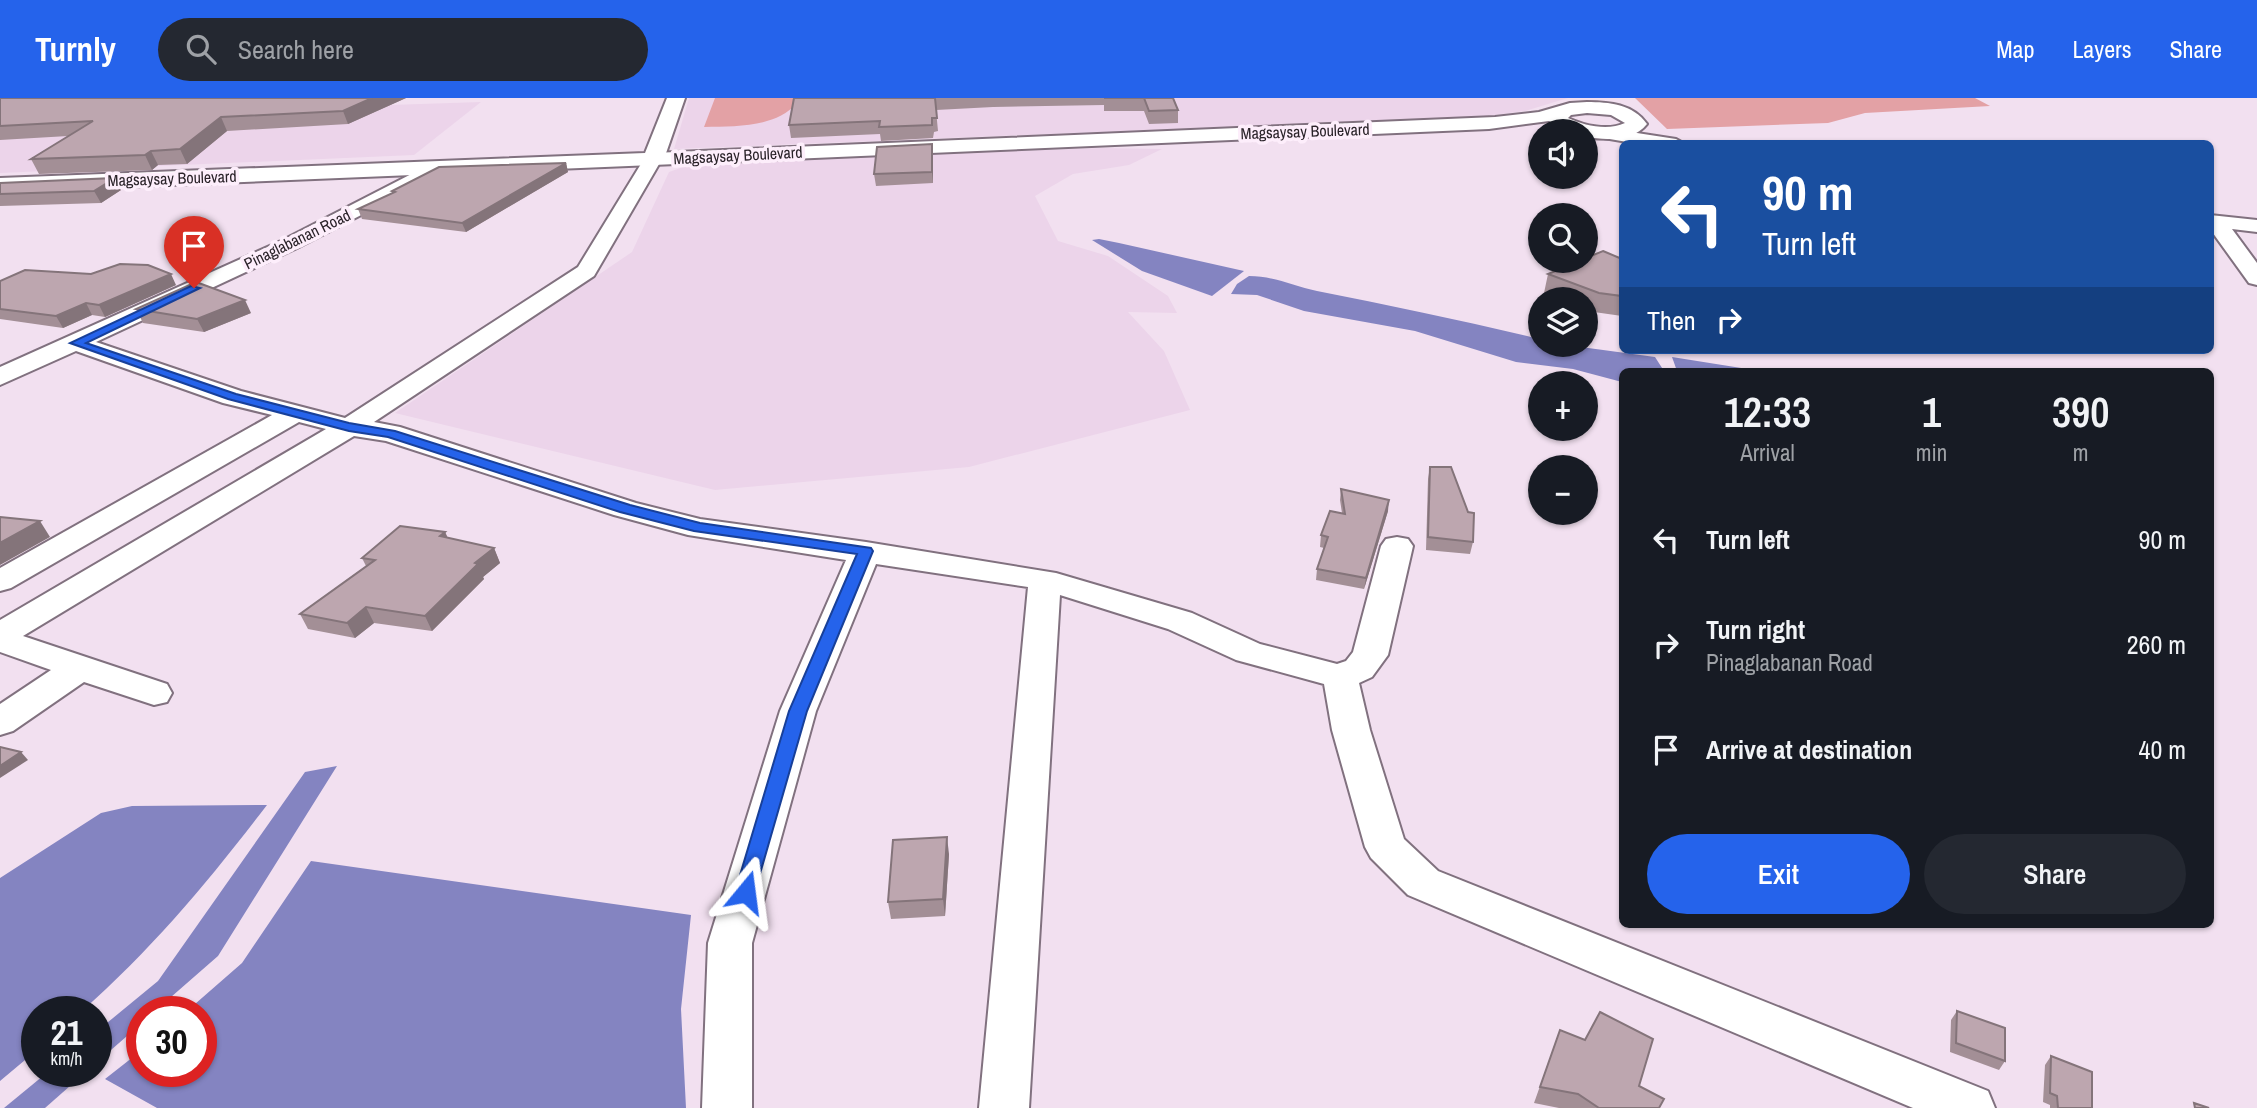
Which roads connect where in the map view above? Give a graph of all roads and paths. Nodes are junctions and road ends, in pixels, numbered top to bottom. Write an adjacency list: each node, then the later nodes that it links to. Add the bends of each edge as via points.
1 (676, 98): 13 (street)
2 (1581, 98): 4 (street, Magsaysay Boulevard)
3 (1618, 98): 6 (street)
4 (1560, 113): 5 (street); 6 (street, via 1598,109); 7 (street, Magsaysay Boulevard)
5 (1559, 119)
6 (1634, 119): 9 (street, via 1637,124 1628,130); 12 (street)
7 (1477, 124): 8 (street, Magsaysay Boulevard); 13 (street, Magsaysay Boulevard)
8 (1528, 127)
9 (1598, 131)
10 (1598, 132): 11 (street, Magsaysay Boulevard)
11 (1650, 140)
12 (1682, 140)
13 (653, 159): 14 (street, Magsaysay Boulevard); 23 (street, via 586,271)
14 (440, 167): 15 (street, Magsaysay Boulevard); 20 (street, Pinaglabanan Road, via 290,244)
15 (0, 185)
16 (2214, 221): 18 (street)
17 (2214, 224): 19 (street)
18 (2257, 226)
19 (2257, 278)
20 (75, 343): 21 (street, Pinaglabanan Road); 22 (street)
21 (0, 377)
22 (294, 414): 23 (street); 27 (street)
23 (349, 427): 25 (street, via 390,433 625,509 699,528); 28 (street)
24 (1397, 546): 30 (street, via 1370,655 1359,669)
25 (866, 551): 26 (street); 34 (street, via 798,711 730,943)
26 (1045, 580): 30 (street, via 1180,621 1248,652); 35 (street)
27 (0, 581)
28 (0, 638): 29 (street)
29 (79, 668): 31 (street); 32 (street)
30 (1340, 677): 33 (street, via 1386,847 1423,883)
31 (154, 693)
32 (0, 722)
33 (1952, 1104)
34 (727, 1108)
35 (1004, 1108)

